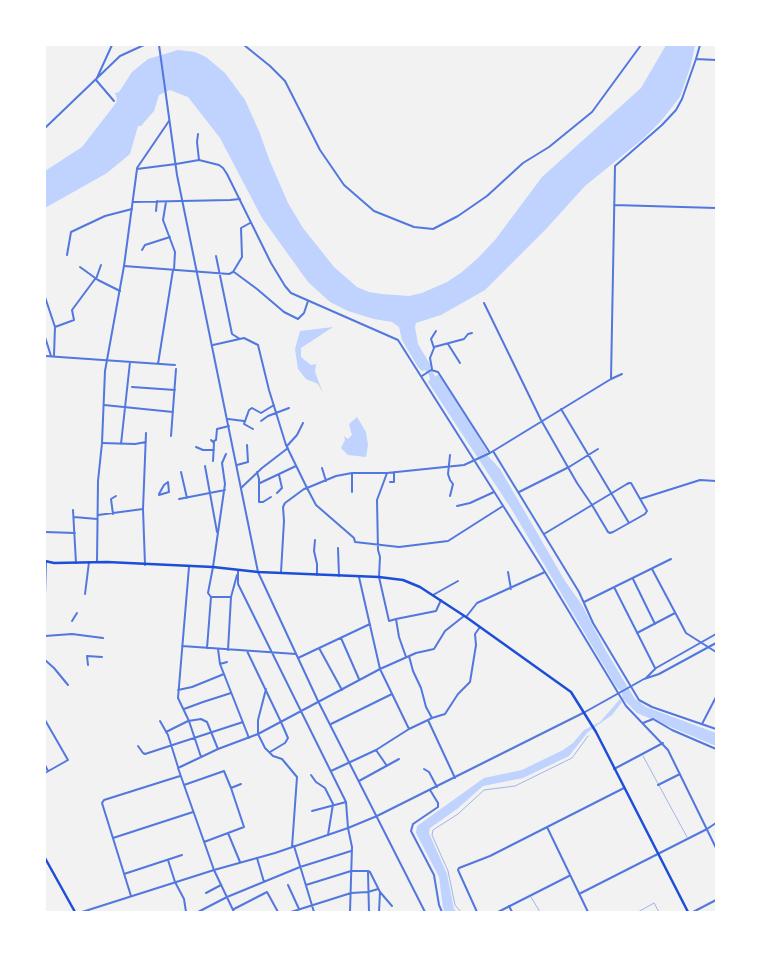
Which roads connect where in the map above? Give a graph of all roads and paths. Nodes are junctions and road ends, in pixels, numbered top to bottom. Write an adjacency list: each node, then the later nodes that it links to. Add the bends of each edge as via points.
1 (112, 45): 9 (street)
2 (144, 45): 9 (street, via 123,54)
3 (159, 45): 11 (street)
4 (244, 45): 5 (street, via 285,81 320,150 344,185 374,211 414,227 433,229 487,196 525,162 592,112)
5 (641, 45)
6 (700, 45): 7 (street)
7 (696, 59): 8 (street); 22 (street, via 676,110 615,166)
8 (716, 60)
9 (96, 80): 10 (street); 12 (street)
10 (114, 101)
11 (170, 120): 15 (street); 16 (street)
12 (45, 128)
13 (198, 134): 14 (street)
14 (199, 160): 15 (street); 17 (street, via 223,168)
15 (176, 164): 16 (street); 20 (street)
16 (137, 169): 21 (street)
17 (240, 199): 20 (street); 26 (street)
18 (157, 201): 19 (street); 21 (street); 25 (street)
19 (167, 201): 20 (street); 27 (street, via 163,221)
20 (183, 201): 35 (street)
21 (133, 202): 24 (street)
22 (614, 205): 23 (street); 62 (street)
23 (716, 208)
24 (132, 209): 29 (street, via 110,214 71,232); 32 (street)
25 (156, 211)
26 (251, 222): 36 (street, via 241,228 242,257); 41 (street, via 284,286)
27 (170, 237): 28 (street, via 145,245); 34 (street, via 175,255)
28 (142, 250)
29 (67, 256)
30 (216, 256): 37 (street)
31 (101, 266): 38 (street)
32 (124, 266): 34 (street); 39 (street)
33 (80, 267): 38 (street)
34 (173, 270): 35 (street); 56 (street)
35 (198, 272): 37 (street); 49 (street)
36 (233, 272): 37 (street); 41 (street, via 284,312 298,318)
37 (220, 274): 47 (street, via 232,334)
38 (95, 279): 39 (street); 43 (street, via 72,310 73,320)
39 (120, 291): 53 (street)
40 (45, 297): 43 (street)
41 (308, 302): 61 (street, via 398,340)
42 (484, 303): 73 (street)
43 (55, 328): 52 (street)
44 (436, 330): 50 (street, via 432,339)
45 (472, 333): 48 (street)
46 (45, 336): 52 (street)
47 (240, 339): 49 (street); 65 (street, via 258,344)
48 (448, 344): 50 (street); 55 (street)
49 (213, 345): 72 (street)
50 (434, 347): 59 (street, via 430,358)
51 (45, 356): 52 (street)
52 (52, 356): 53 (street)
53 (107, 360): 54 (street); 66 (street)
54 (130, 362): 56 (street); 67 (street)
55 (460, 363)
56 (158, 364): 57 (street)
57 (175, 365)
58 (176, 369): 64 (street)
59 (432, 369): 61 (street); 89 (street, via 438,372)
60 (622, 374): 62 (street)
61 (422, 376): 94 (street)
62 (611, 379): 69 (street)
63 (132, 387): 64 (street)
64 (175, 390): 70 (street)
65 (274, 405): 71 (street); 74 (street, via 260,413 250,409)
66 (104, 406): 67 (street); 82 (street)
67 (125, 408): 70 (street); 83 (street)
68 (289, 408): 71 (street)
69 (561, 408): 73 (street); 92 (street)
70 (173, 412): 80 (street)
71 (277, 413): 75 (street); 86 (street)
72 (228, 419): 74 (street); 77 (street)
73 (542, 420): 89 (street); 99 (street)
74 (244, 421): 78 (street)
75 (262, 421)
76 (303, 423): 86 (street)
77 (229, 426): 87 (street, via 217,429); 95 (street)
78 (253, 429)
79 (146, 433): 81 (street)
80 (171, 436)
81 (146, 442): 83 (street); 130 (street)
82 (102, 443): 83 (street); 133 (street)
83 (121, 444)
84 (246, 445): 95 (street, via 248,461)
85 (196, 447): 87 (street)
86 (287, 447): 97 (street); 102 (street)
87 (214, 450): 93 (street)
88 (598, 450): 92 (street)
89 (491, 452): 94 (street); 117 (street)
90 (226, 454): 114 (street, via 222,463)
91 (450, 455): 98 (street)
92 (588, 456): 99 (street); 120 (street)
93 (213, 460)
94 (476, 460): 98 (street); 115 (street)
95 (237, 465): 112 (street)
96 (205, 466): 118 (street)
97 (297, 466): 106 (street); 113 (street)
98 (449, 466): 103 (street); 122 (street, via 449,479 453,483)
99 (569, 467): 117 (street); 127 (street)
100 (322, 468): 107 (street)
101 (181, 472): 124 (street)
102 (258, 472): 111 (street); 112 (street)
103 (394, 472): 105 (street); 110 (street, via 394,482)
104 (352, 473): 105 (street); 107 (street); 116 (street)
105 (388, 473): 142 (street, via 377,500)
106 (279, 474): 111 (street); 119 (street, via 282,488)
107 (326, 481): 113 (street)
108 (716, 481): 125 (street, via 700,480)
109 (168, 482): 109 (street, via 164,484 159,495 169,492)
110 (390, 482)
111 (260, 483): 123 (street, via 260,502)
112 (241, 488): 154 (street)
113 (307, 488): 142 (street, via 316,505 355,542); 157 (street, via 284,507)
114 (225, 490): 118 (street); 140 (street)
115 (494, 491): 128 (street); 129 (street)
116 (352, 492)
117 (519, 492): 139 (street)
118 (210, 493): 124 (street); 140 (street)
119 (278, 493)
120 (611, 494): 125 (street, via 631,483); 127 (street); 136 (street)
121 (116, 496): 132 (street, via 111,499)
122 (450, 496)
123 (271, 497)
124 (187, 498): 126 (street)
125 (640, 499): 136 (street, via 647,512)
126 (179, 500)
127 (592, 505): 136 (street, via 609,533); 139 (street)
128 (456, 506)
129 (504, 506): 142 (street, via 448,541 403,547); 156 (street)
130 (143, 509): 132 (street); 149 (street)
131 (73, 510): 134 (street)
132 (113, 514): 133 (street)
133 (98, 516): 135 (street)
134 (74, 517): 135 (street); 138 (street)
135 (98, 519): 147 (street)
136 (629, 523)
137 (45, 532): 138 (street)
138 (75, 533): 148 (street)
139 (544, 534): 172 (street)
140 (218, 535): 151 (street)
141 (315, 540): 158 (street)
142 (379, 544): 161 (street)
143 (338, 548): 159 (street)
144 (671, 559): 152 (street)
145 (45, 561): 148 (main road); 167 (street)
146 (89, 562): 147 (main road); 148 (main road); 166 (street)
147 (97, 562): 149 (main road)
148 (76, 563)
149 (145, 565): 150 (main road)
150 (189, 567): 151 (main road); 188 (street)
151 (213, 567): 153 (main road); 169 (street, via 208,593)
152 (652, 569): 162 (street); 174 (street)
153 (238, 570): 154 (main road); 170 (street); 196 (street, via 238,584)
154 (258, 572): 157 (main road); 197 (street)
155 (508, 572): 165 (street)
156 (545, 572): 165 (street); 217 (street)
157 (280, 573): 158 (main road)
158 (317, 575): 159 (main road)
159 (339, 576): 160 (main road)
160 (360, 577): 161 (main road); 178 (street)
161 (379, 577): 168 (main road, via 403,580); 176 (street, via 389,621)
162 (633, 579): 164 (street); 179 (street)
163 (458, 581): 168 (street)
164 (614, 587): 172 (street); 181 (street)
165 (511, 589): 175 (street, via 477,603)
166 (85, 594)
167 (45, 595)
168 (433, 595): 171 (main road)
169 (211, 597): 170 (street); 190 (street)
170 (231, 597): 193 (street)
171 (441, 600): 175 (main road); 176 (street, via 436,611)
172 (584, 602): 211 (street)
173 (77, 613): 177 (street)
174 (676, 613): 179 (street); 186 (street, via 686,632)
175 (465, 616): 180 (main road); 199 (street, via 445,631 434,649)
176 (396, 619): 199 (street, via 399,637)
177 (72, 621)
178 (370, 624): 185 (street); 206 (street)
179 (655, 624): 181 (street)
180 (480, 628): 222 (main road, via 571,692); 223 (street, via 476,634 470,682 445,714)
181 (637, 633): 205 (street)
182 (716, 634): 186 (street)
183 (45, 636): 184 (street, via 72,634)
184 (103, 638)
185 (340, 638): 191 (street); 209 (street)
186 (701, 643): 189 (street); 205 (street)
187 (716, 643): 189 (street)
188 (182, 646): 190 (street); 212 (street)
189 (708, 647): 195 (street); 208 (street)
190 (207, 648): 192 (street)
191 (319, 648): 200 (street); 214 (street)
192 (218, 649): 193 (street); 203 (street)
193 (228, 650): 194 (street)
194 (247, 651): 196 (street); 213 (street)
195 (716, 652)
196 (272, 653): 197 (street); 221 (street)
197 (296, 654): 200 (street)
198 (102, 656): 204 (street, via 87,656)
199 (408, 657): 206 (street); 223 (street)
200 (298, 658): 219 (street)
201 (45, 660): 210 (street)
202 (227, 662): 203 (street)
203 (220, 664): 207 (street)
204 (88, 665)
205 (656, 668): 208 (street)
206 (380, 669): 209 (street); 216 (street)
207 (224, 674): 212 (street); 215 (street)
208 (644, 679): 211 (street)
209 (360, 680): 214 (street)
210 (68, 685)
211 (630, 687): 217 (street); 232 (street, via 642,703)
212 (178, 690): 220 (street)
213 (266, 690): 229 (street); 237 (street, via 258,720)
214 (342, 690): 219 (street)
215 (231, 693): 220 (street); 228 (street)
216 (392, 694): 231 (street); 233 (street)
217 (618, 694): 222 (street); 230 (street)
218 (716, 697): 232 (street)
219 (318, 701): 221 (street); 231 (street)
220 (184, 710): 227 (street)
221 (300, 711): 229 (street); 258 (street)
222 (585, 712): 256 (main road); 263 (street)
223 (432, 718): 225 (street)
224 (45, 720): 257 (street, via 68,760)
225 (428, 720): 233 (street); 263 (street)
226 (160, 721): 235 (street)
227 (189, 721): 235 (street); 236 (street, via 201,719 207,722); 239 (street)
228 (243, 722): 236 (street); 240 (street)
229 (281, 722): 237 (street); 247 (street, via 288,741)
230 (643, 723): 241 (street); 244 (street, via 653,720)
231 (331, 724): 251 (street)
232 (702, 724): 234 (street)
233 (409, 729): 246 (street)
234 (716, 729)
235 (166, 732): 243 (street)
236 (211, 732): 239 (street); 245 (street)
237 (258, 734): 240 (street); 247 (street)
238 (588, 736): 332 (lane, via 572,758 515,786 484,790 458,814 433,830 432,835 448,871 455,906)
239 (195, 737): 243 (street); 249 (street)
240 (249, 738): 245 (street)
241 (662, 744): 248 (street); 260 (street)
242 (138, 746): 243 (street, via 144,754)
243 (171, 746): 254 (street)
244 (716, 748)
245 (218, 749): 249 (street)
246 (376, 750): 251 (street); 253 (street)
247 (269, 752): 286 (street, via 282,759 297,777)
248 (642, 755): 256 (street); 266 (lane)
249 (201, 757): 254 (street)
250 (398, 759): 253 (street)
251 (350, 762): 258 (street); 264 (street)
252 (45, 765): 257 (street)
253 (387, 766): 264 (street)
254 (178, 768): 262 (street)
255 (424, 769): 268 (street)
256 (614, 769): 270 (main road)
257 (48, 771): 259 (street)
258 (330, 772): 272 (street)
259 (45, 773)
260 (680, 774): 266 (street); 280 (street)
261 (311, 775): 273 (street, via 325,788)
262 (180, 776): 267 (street); 283 (street, via 104,800 102,806)
263 (455, 778): 268 (street)
264 (359, 781): 276 (street)
265 (241, 784): 269 (street)
266 (658, 785): 284 (lane)
267 (183, 786): 269 (street, via 224,771); 275 (street)
268 (436, 787): 271 (street)
269 (231, 788): 281 (street, via 244,827)
270 (624, 788): 278 (street); 289 (main road)
271 (430, 790): 276 (street); 331 (street, via 438,807 413,824 411,832 434,875)
272 (346, 802): 273 (street); 279 (street)
273 (333, 804): 274 (street); 282 (street)
274 (312, 811)
275 (193, 812): 283 (street); 285 (street)
276 (377, 816): 279 (street); 330 (street)
277 (716, 823): 280 (street)
278 (547, 827): 300 (street); 333 (street, via 458,868)
279 (348, 828): 282 (street); 288 (street)
280 (707, 829): 284 (street); 287 (street)
281 (228, 833): 285 (street); 294 (street)
282 (328, 835): 286 (street)
283 (113, 838): 299 (street)
284 (687, 839): 289 (street)
285 (204, 842): 296 (street)
286 (293, 847): 291 (street); 295 (street)
287 (716, 848)
288 (351, 851): 295 (street); 298 (street)
289 (658, 853): 310 (street); 340 (main road)
290 (182, 855): 293 (street)
291 (257, 857): 294 (street); 302 (street)
292 (45, 858): 320 (main road)
293 (168, 860): 299 (street); 301 (street)
294 (240, 862): 296 (street)
295 (300, 867): 302 (street); 305 (street)
296 (214, 870): 301 (street); 303 (street)
297 (368, 871): 298 (street); 306 (street); 307 (street)
298 (351, 872): 305 (street); 309 (street)
299 (124, 874): 311 (street)
300 (570, 876): 310 (street); 312 (street)
301 (175, 882): 311 (street); 322 (street, via 184,899)
302 (264, 882): 313 (street)
303 (221, 885): 308 (street); 313 (street)
304 (288, 885): 318 (street)
305 (306, 885): 315 (street)
306 (379, 891): 307 (street); 316 (street); 329 (street)
307 (368, 892): 309 (street); 328 (street)
308 (206, 893)
309 (351, 893): 315 (street); 327 (street)
310 (579, 894): 337 (street)
311 (131, 896): 321 (street)
312 (530, 896): 317 (street); 336 (lane)
313 (227, 897): 319 (street); 323 (street)
314 (716, 900): 341 (street)
315 (312, 905): 318 (street); 326 (street)
316 (392, 906)
317 (509, 906): 334 (street); 335 (street)
318 (299, 909): 325 (street)
319 (234, 911): 324 (street, via 267,892)
320 (75, 912)
321 (82, 912)
322 (186, 912)
323 (198, 912)
324 (278, 912)
325 (291, 912)
326 (314, 912)
327 (350, 912)
328 (368, 912)
329 (380, 912)
330 (425, 912)
331 (442, 912)
332 (461, 912)
333 (477, 912)
334 (498, 912)
335 (512, 912)
336 (540, 912)
337 (588, 912)
338 (638, 912): 339 (lane, via 654,903)
339 (660, 912)
340 (688, 912)
341 (693, 912)

